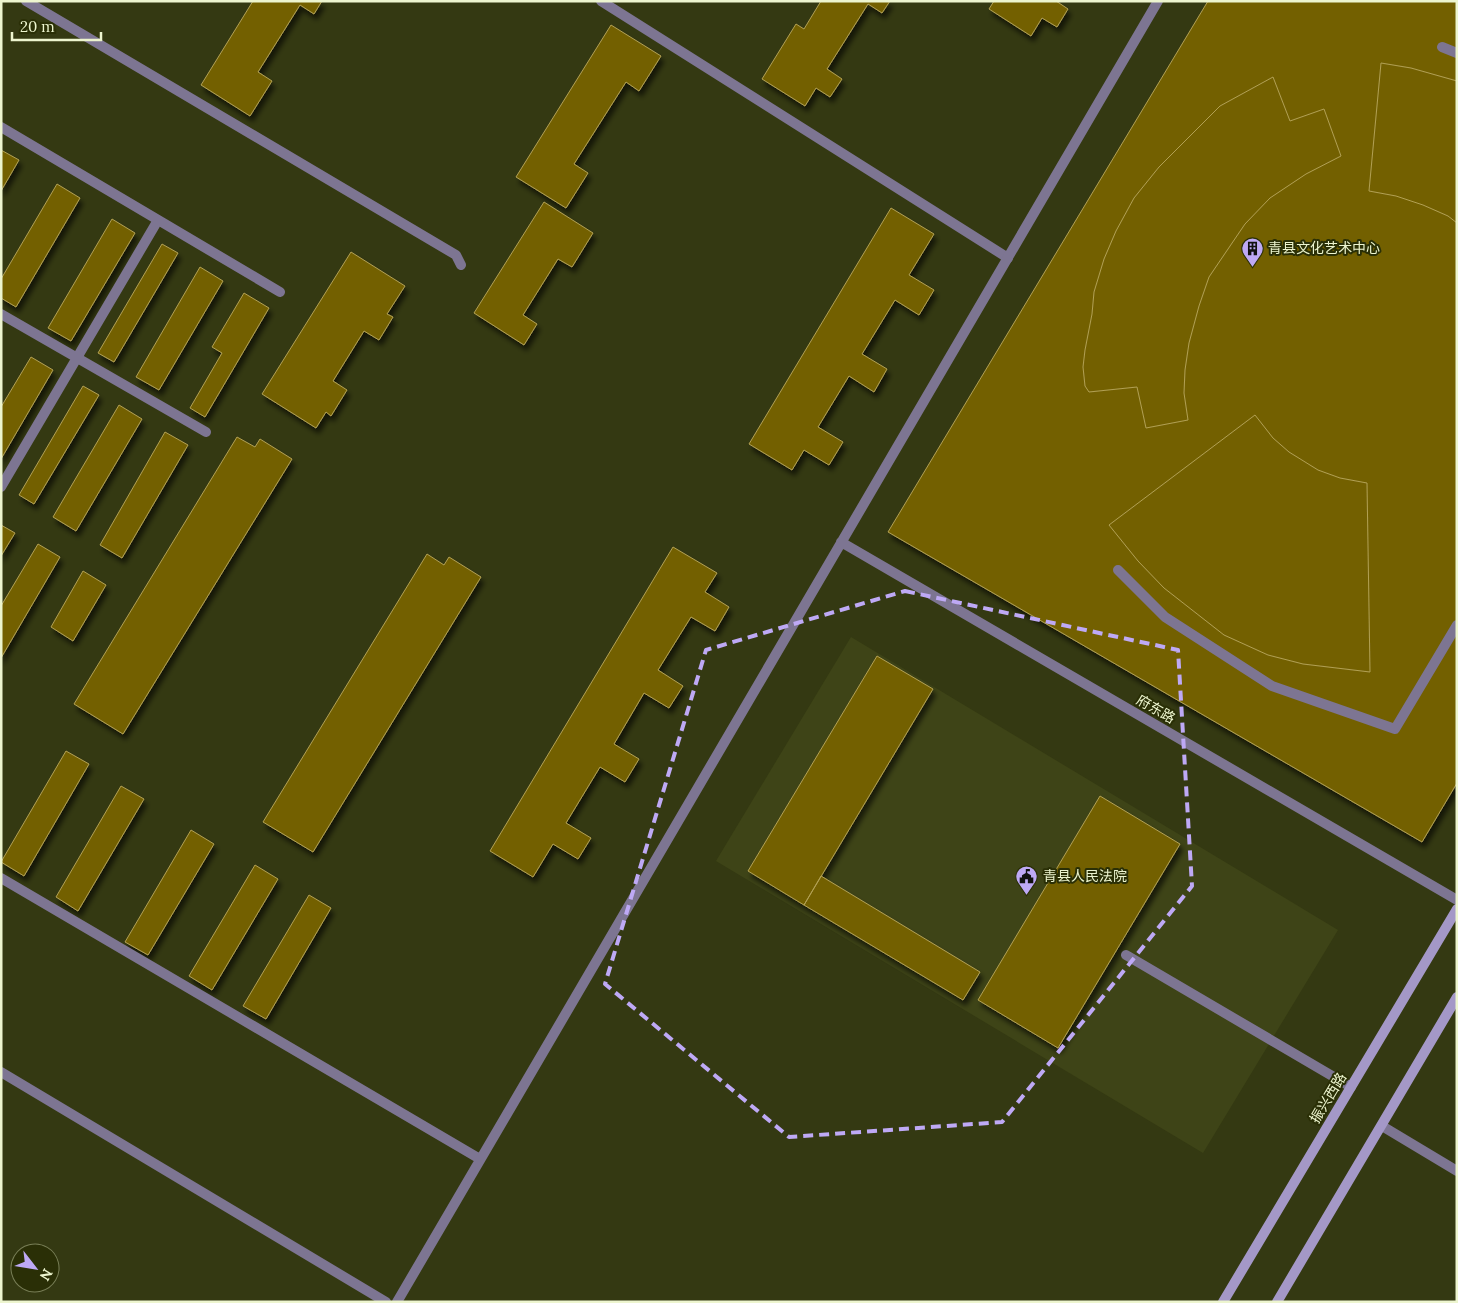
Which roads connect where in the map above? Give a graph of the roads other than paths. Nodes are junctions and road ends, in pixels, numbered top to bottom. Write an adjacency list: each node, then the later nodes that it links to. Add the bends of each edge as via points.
1 (26, 1): 9 (street, via 456,255)
2 (601, 1): 8 (street)
3 (1158, 1): 8 (street)
4 (1442, 47): 5 (street)
5 (1457, 53)
6 (1, 127): 7 (street)
7 (158, 220): 10 (street); 12 (street)
8 (1008, 258): 15 (street)
9 (461, 265)
10 (280, 292)
11 (1, 314): 12 (street)
12 (77, 358): 13 (street); 14 (street)
13 (206, 432)
14 (1, 487)
15 (841, 542): 19 (street, 府东路); 26 (street)
16 (1118, 570): 17 (street, via 1165,617 1272,686 1394,729)
17 (1457, 625)
18 (1, 878): 26 (street)
19 (1457, 900)
20 (1457, 909): 24 (street, 振兴西路)
21 (1126, 955): 24 (street)
22 (1457, 997): 25 (street)
23 (1, 1072): 28 (street)
24 (1351, 1087): 30 (street, 振兴西路)
25 (1382, 1126): 27 (street); 31 (street)
26 (480, 1159): 29 (street)
27 (1457, 1171)
28 (386, 1302)
29 (397, 1302)
30 (1223, 1302)
31 (1277, 1302)

